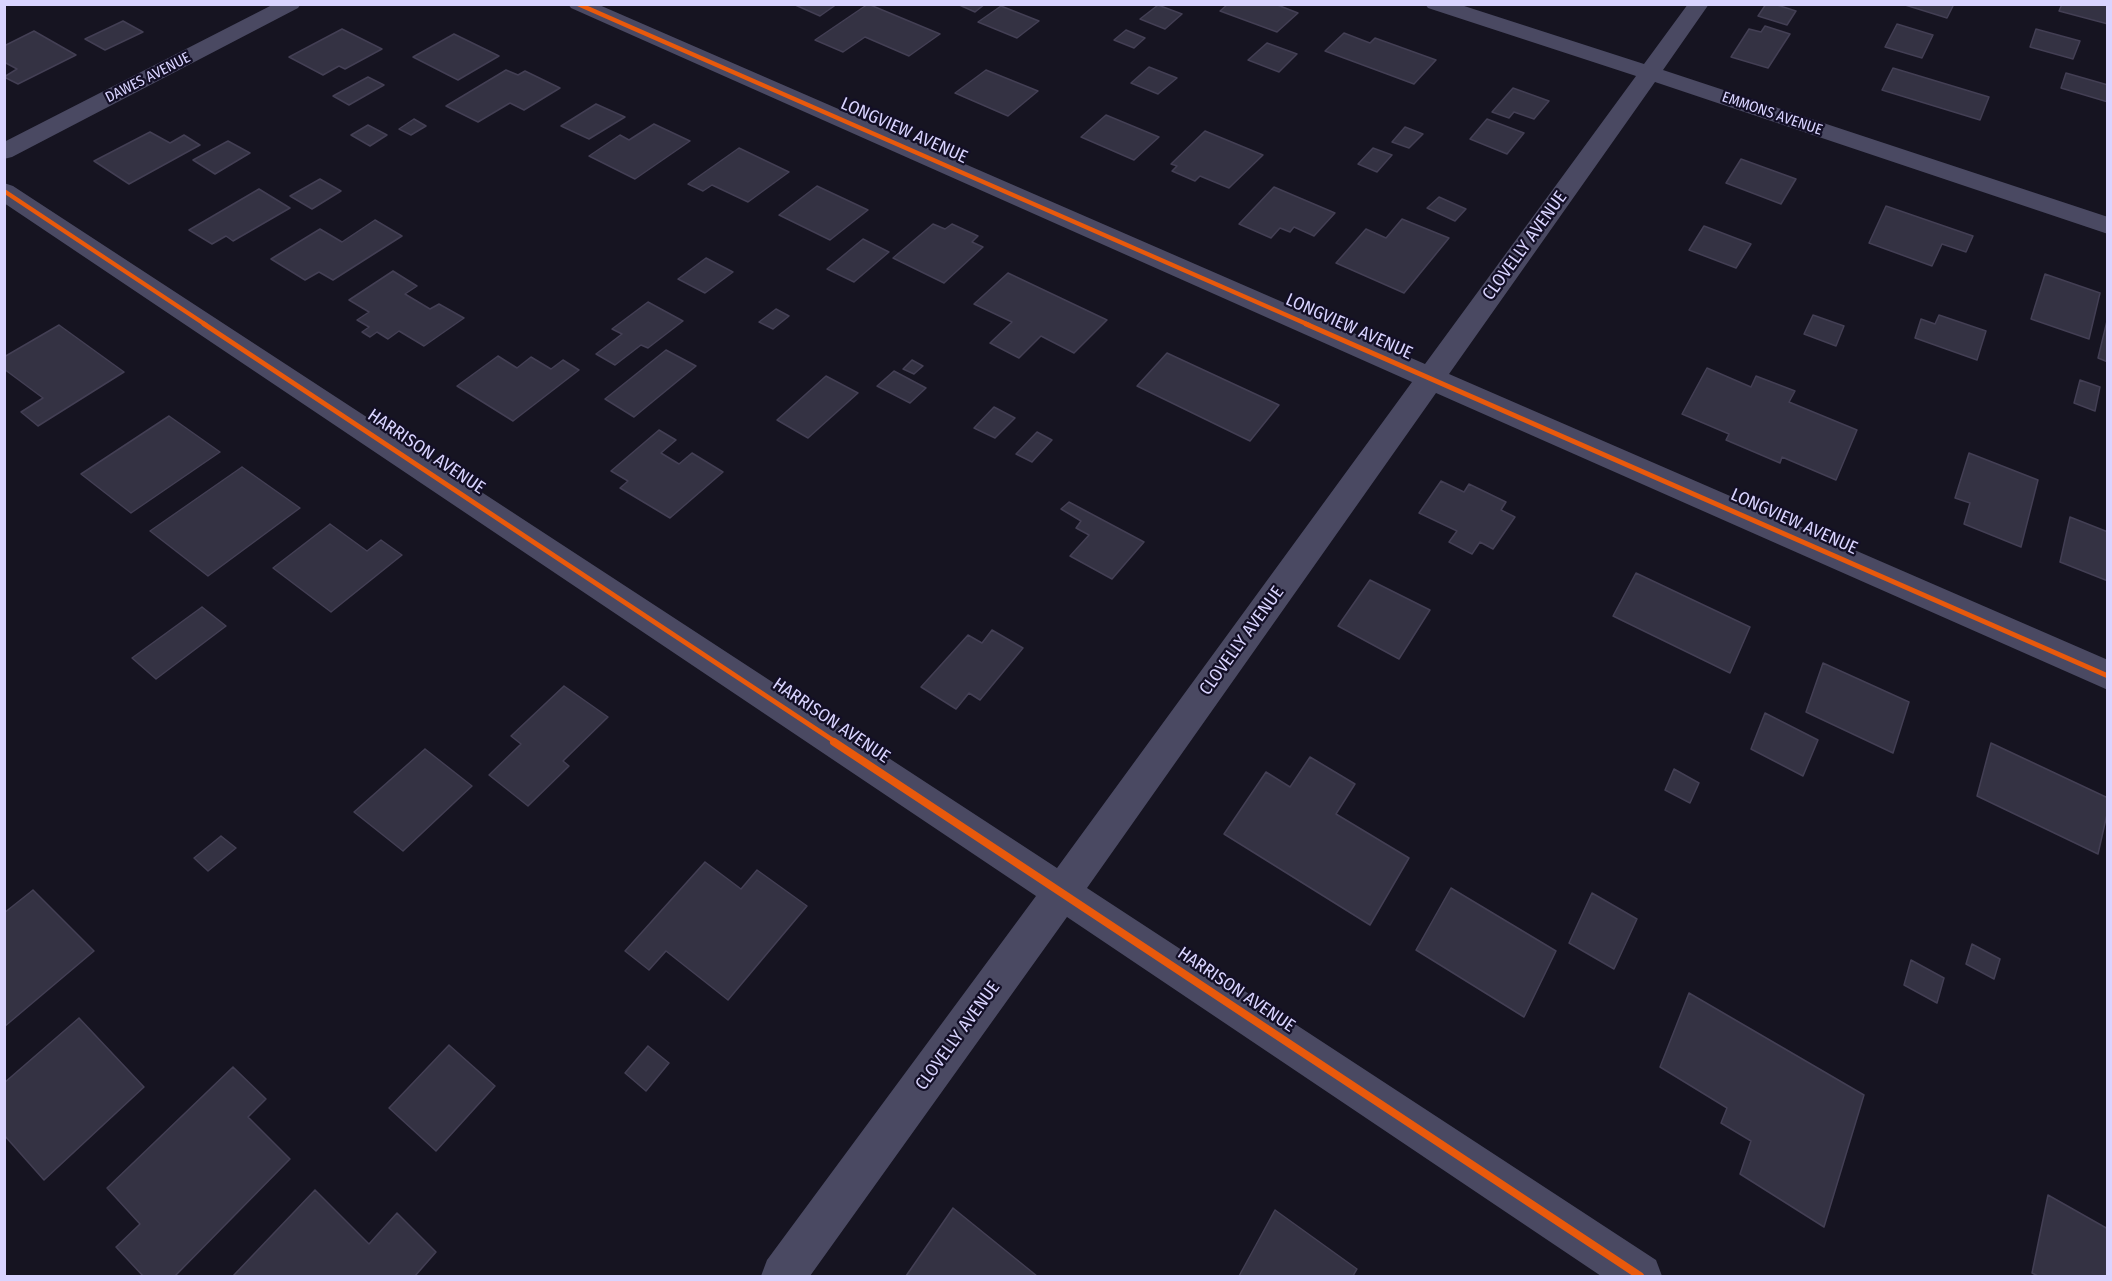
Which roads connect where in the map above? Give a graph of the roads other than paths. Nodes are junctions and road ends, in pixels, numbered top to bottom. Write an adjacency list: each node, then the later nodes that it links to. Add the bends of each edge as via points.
1 (291, 4): 6 (street, DAWES AVENUE)
2 (578, 4): 9 (street, LONGVIEW AVENUE)
3 (1435, 4): 5 (street, EMMONS AVENUE)
4 (1699, 4): 5 (street, CLOVELLY AVENUE)
5 (1650, 73): 8 (street, EMMONS AVENUE); 9 (street, CLOVELLY AVENUE)
6 (4, 152)
7 (4, 191): 11 (street, HARRISON AVENUE)
8 (2108, 226)
9 (1430, 379): 10 (street, LONGVIEW AVENUE); 11 (street, CLOVELLY AVENUE)
10 (2108, 676)
11 (1062, 892): 12 (street, CLOVELLY AVENUE); 13 (street, HARRISON AVENUE)
12 (783, 1276)
13 (1640, 1276)

